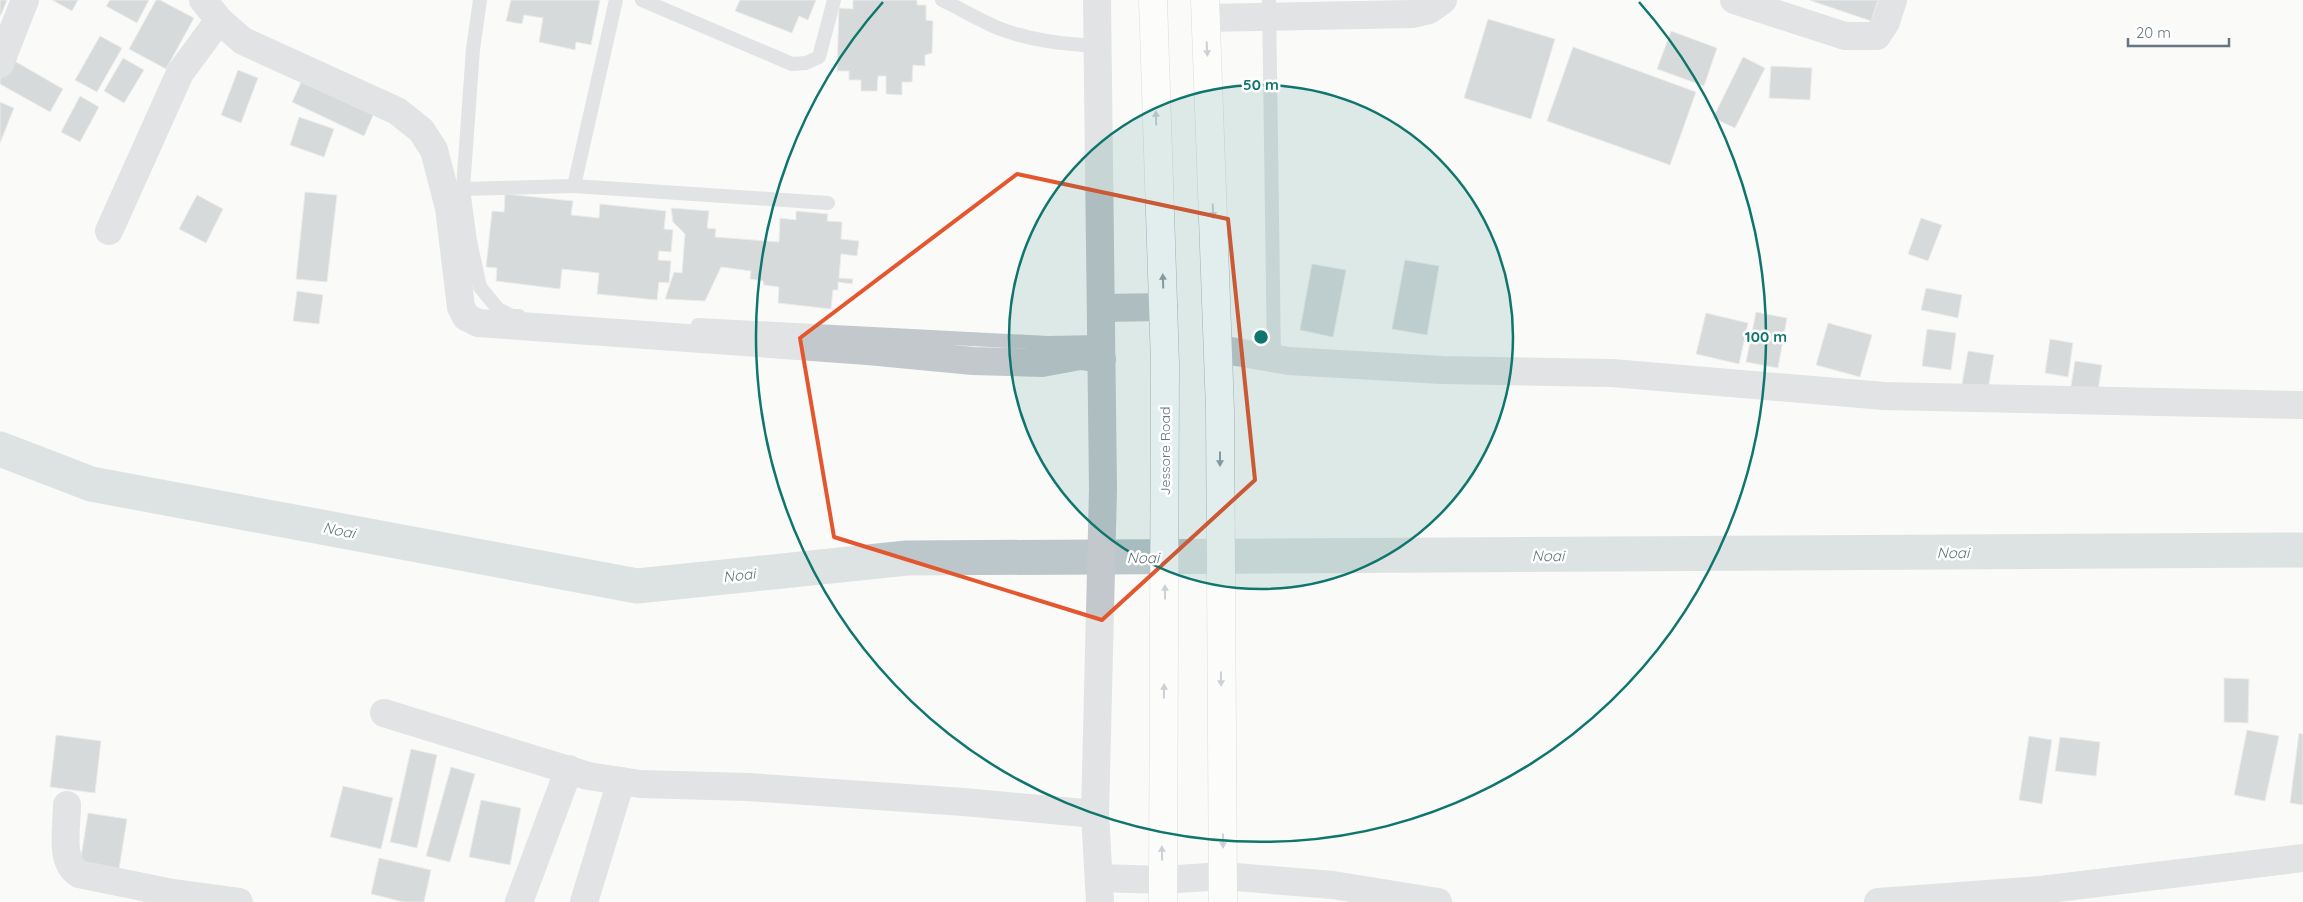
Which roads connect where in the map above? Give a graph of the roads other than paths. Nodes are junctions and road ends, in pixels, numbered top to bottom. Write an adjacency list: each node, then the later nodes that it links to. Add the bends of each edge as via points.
1 (25, 0): 16 (street)
2 (480, 0): 18 (lane, via 473,49)
3 (616, 0): 17 (lane)
4 (642, 0): 5 (lane, via 792,64 806,63 819,57)
5 (834, 0)
6 (942, 0): 15 (lane, via 998,28 1054,43)
7 (1097, 0): 15 (street)
8 (1153, 0): 21 (highway, Jessore Road, one-way to 8)
9 (1443, 0): 12 (street, via 1429,10 1412,14 1287,18)
10 (1734, 0): 11 (street, via 1844,36 1861,37 1876,36 1886,22)
11 (1893, 0)
12 (1269, 8): 13 (street); 25 (lane)
13 (1205, 9): 23 (highway, one-way to 23)
14 (211, 10): 20 (street); 24 (street, via 243,41 397,111 420,130 434,150 450,208 461,307 466,317 478,323 974,361 1042,363)
15 (1098, 46): 22 (street)
16 (0, 64)
17 (574, 186): 18 (lane); 19 (lane)
18 (463, 189): 24 (lane, via 480,287 498,309 512,316 1048,343)
19 (828, 203)
20 (109, 231)
21 (1164, 307): 22 (street); 35 (highway, Jessore Road, one-way to 21)
22 (1101, 308): 24 (street)
23 (1219, 349): 25 (street); 33 (highway, one-way to 33)
24 (1102, 351): 31 (street)
25 (1274, 358): 26 (street, via 1442,370 1612,373 1884,396)
26 (2303, 405)
27 (384, 714): 28 (street)
28 (569, 769): 29 (street, via 588,776); 37 (street)
29 (621, 781): 31 (street, via 935,800); 38 (street)
30 (67, 805): 36 (street, via 67,859 71,869 79,874)
31 (1095, 814): 34 (street)
32 (2303, 858): 40 (street, via 2041,890)
33 (1223, 889): 35 (street); 39 (street, via 1333,885)
34 (1100, 890): 35 (street)
35 (1163, 891)
36 (240, 902)
37 (519, 902)
38 (584, 902)
39 (1438, 902)
40 (1878, 902)

